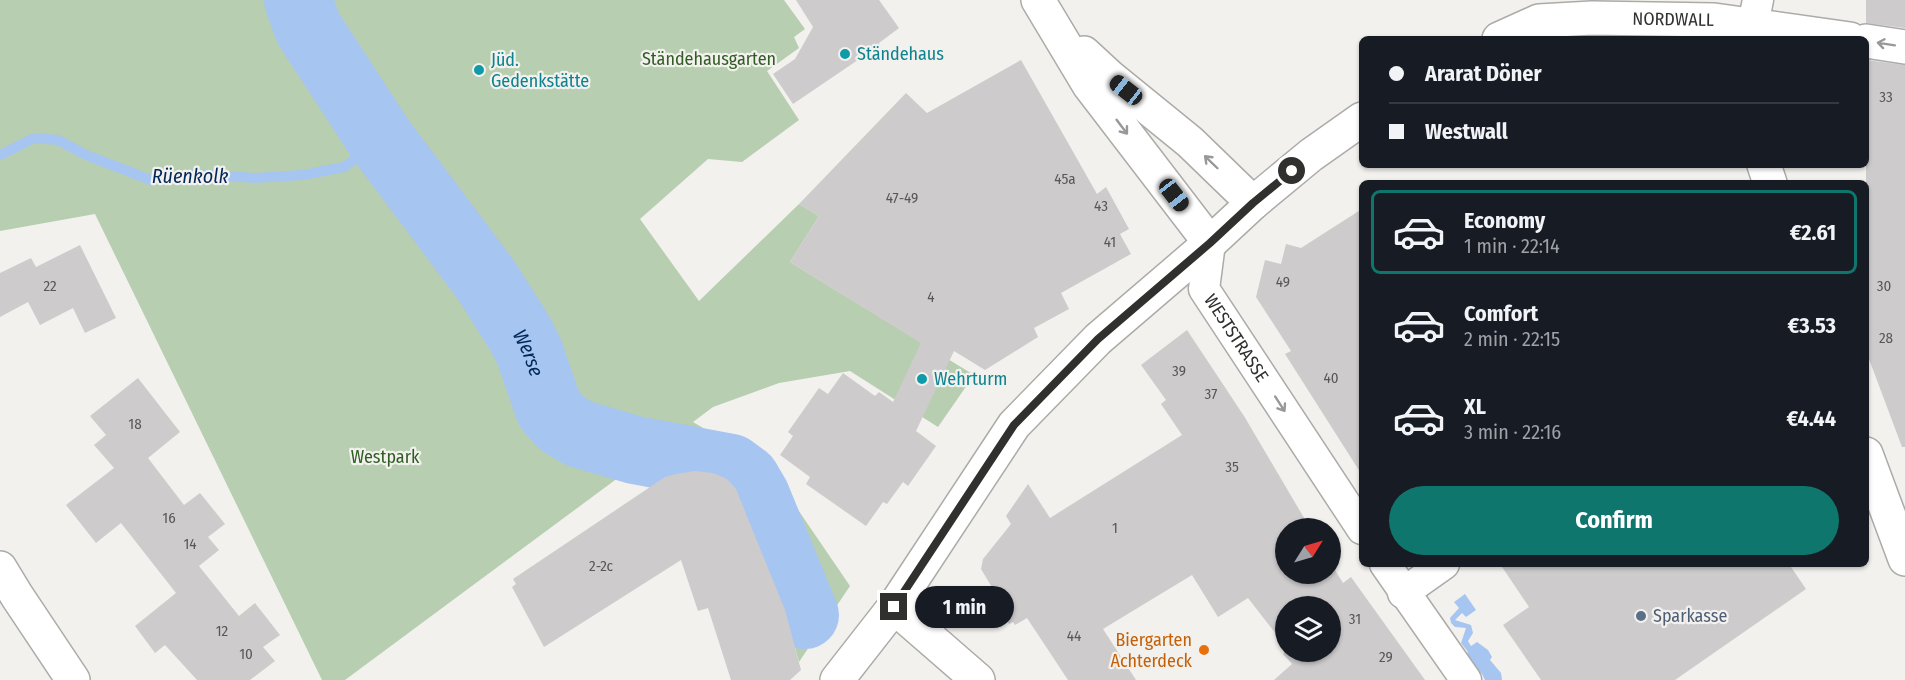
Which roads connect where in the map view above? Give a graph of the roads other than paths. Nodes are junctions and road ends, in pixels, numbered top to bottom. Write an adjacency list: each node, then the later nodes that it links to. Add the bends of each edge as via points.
1 (1756, 12): 3 (street, NORDWALL); 5 (street, NORDWALL)
2 (1046, 13): 9 (street, one-way to 2, via 1191,142 1110,77); 10 (street, one-way to 10, via 1089,85)
3 (1717, 30): 4 (street, NORDWALL, via 1592,18 1539,21)
4 (1506, 36)
5 (1840, 36)
6 (1869, 41): 7 (street, one-way to 6)
7 (1905, 47)
8 (1359, 121): 9 (street)
9 (1253, 203): 10 (street)
10 (1210, 243): 12 (street, WESTSTRASSE, one-way to 12, via 1204,289); 18 (street, via 1098,339 1014,425)
11 (1869, 462): 13 (street)
12 (1359, 524)
13 (1905, 559)
14 (1387, 567): 17 (street)
15 (1440, 567): 17 (street)
16 (0, 568): 19 (street)
17 (1403, 593): 22 (street)
18 (894, 607): 20 (street); 21 (street)
19 (73, 680)
20 (837, 680)
21 (978, 680)
22 (1466, 680)

